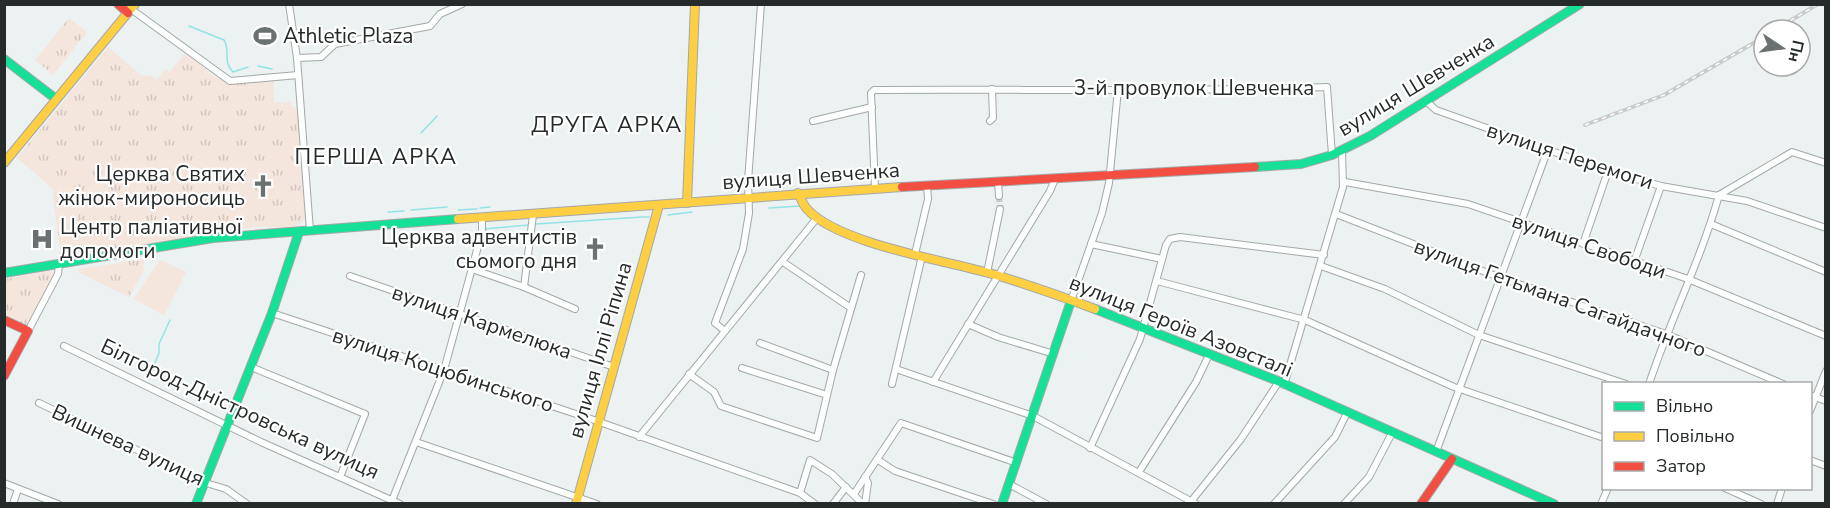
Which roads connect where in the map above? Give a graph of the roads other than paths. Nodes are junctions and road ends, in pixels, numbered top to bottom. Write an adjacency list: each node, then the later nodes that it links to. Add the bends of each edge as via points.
1 (118, 4): 7 (main road)
2 (289, 4): 8 (street)
3 (462, 4): 8 (street, via 440,14 430,26 335,44 321,57)
4 (695, 4): 24 (main road)
5 (761, 4): 35 (street)
6 (1580, 4): 14 (main road, вулиця Шевченка)
7 (131, 9): 10 (street, via 230,81); 13 (main road)
8 (297, 58): 10 (street)
9 (4, 59): 13 (main road)
10 (298, 75): 49 (street)
11 (992, 89): 12 (street, 3-й провулок Шевченка); 15 (street, 3-й провулок Шевченка, via 874,90); 17 (street)
12 (1118, 89): 20 (street, 3-й провулок Шевченка, via 1183,92 1327,87); 25 (street)
13 (56, 99): 21 (main road)
14 (1426, 101): 18 (main road, вулиця Шевченка); 19 (street, вулиця Перемоги, via 1436,110)
15 (872, 108): 16 (street); 31 (street)
16 (813, 121)
17 (990, 121)
18 (1342, 151): 20 (main road, вулиця Шевченка); 28 (street)
19 (1547, 152): 23 (street, вулиця Перемоги); 45 (street)
20 (1332, 155): 25 (main road, вулиця Шевченка, via 1277,167)
21 (4, 163)
22 (1826, 163): 33 (street, via 1792,152)
23 (1608, 171): 30 (street, вулиця Перемоги); 52 (street)
24 (688, 176): 36 (main road, via 696,195); 37 (main road)
25 (1110, 176): 26 (main road, вулиця Шевченка); 51 (street)
26 (1055, 179): 27 (main road, вулиця Шевченка); 64 (street)
27 (998, 182): 29 (main road, вулиця Шевченка); 34 (street)
28 (1344, 182): 41 (street); 45 (street, вулиця Свободи, via 1458,200)
29 (927, 186): 31 (main road, вулиця Шевченка); 53 (street)
30 (1661, 186): 33 (street, вулиця Перемоги); 57 (street)
31 (876, 189): 32 (main road, вулиця Шевченка)
32 (798, 193): 35 (main road, вулиця Шевченка); 43 (main road, вулиця Героїв Азовсталі, via 801,203)
33 (1719, 195): 46 (street); 47 (street, вулиця Перемоги)
34 (999, 196)
35 (748, 198): 36 (main road, вулиця Шевченка); 81 (street, via 743,249 716,318 717,326)
36 (714, 201): 37 (main road, вулиця Шевченка)
37 (687, 203): 38 (main road, вулиця Шевченка)
38 (659, 205): 39 (main road, вулиця Шевченка); 48 (main road, вулиця Іллі Ріпина)
39 (633, 207): 42 (main road, вулиця Шевченка); 48 (main road, via 650,214)
40 (1000, 209): 63 (street)
41 (1336, 214): 54 (street); 67 (street, вулиця Гетьмана Сагайдачного)
42 (533, 215): 44 (main road, вулиця Шевченка); 70 (street)
43 (817, 218): 53 (main road, вулиця Героїв Азовсталі, via 838,232); 56 (street)
44 (482, 219): 49 (main road, вулиця Шевченка); 60 (street)
45 (1522, 224): 52 (street, вулиця Свободи); 67 (street)
46 (1711, 224): 61 (street); 68 (street)
47 (1826, 228)
48 (653, 230): 90 (main road, вулиця Іллі Ріпина)
49 (310, 231): 50 (main road, вулиця Шевченка)
50 (299, 232): 58 (main road, вулиця Шевченка, via 204,239); 74 (main road)
51 (1091, 244): 55 (street); 71 (street)
52 (1583, 244): 57 (street, вулиця Свободи)
53 (919, 255): 63 (main road, вулиця Героїв Азовсталі); 92 (street)
54 (1324, 255): 55 (street, via 1180,237 1168,242); 59 (street)
55 (1162, 259): 69 (street)
56 (783, 262): 72 (street); 81 (street)
57 (1634, 262): 68 (street, вулиця Свободи)
58 (59, 264): 62 (main road, вулиця Шевченка); 80 (street, via 58,274)
59 (1321, 266): 77 (street); 83 (street, via 1385,289)
60 (472, 269): 70 (street); 75 (street)
61 (1826, 272)
62 (4, 273)
63 (987, 273): 64 (main road, вулиця Героїв Азовсталі)
64 (996, 275): 71 (main road, вулиця Героїв Азовсталі); 78 (street)
65 (350, 276): 75 (street, вулиця Кармелюка)
66 (861, 276): 72 (street)
67 (1501, 278): 82 (street, вулиця Гетьмана Сагайдачного); 83 (street)
68 (1688, 279): 82 (street); 84 (street, вулиця Свободи)
69 (1157, 281): 77 (street); 79 (street)
70 (524, 287): 73 (street)
71 (1071, 301): 79 (main road, вулиця Героїв Азовсталі); 87 (main road)
72 (851, 308): 94 (street)
73 (575, 309)
74 (272, 313): 89 (main road); 93 (street, вулиця Коцюбинського)
75 (459, 314): 90 (street, вулиця Кармелюка); 93 (street)
76 (4, 320): 80 (main road)
77 (1305, 320): 103 (street); 104 (street)
78 (968, 324): 87 (street); 98 (street)
79 (1143, 327): 88 (main road, вулиця Героїв Азовсталі); 117 (street)
80 (28, 331): 97 (main road)
81 (725, 332): 96 (street)
82 (1666, 334): 100 (street); 101 (street, вулиця Гетьмана Сагайдачного)
83 (1479, 335): 99 (street); 104 (street)
84 (1826, 336)
85 (760, 343): 94 (street)
86 (64, 346): 112 (street, Білгород-Дністровська вулиця)
87 (1054, 354): 110 (main road)
88 (1209, 355): 103 (main road, вулиця Героїв Азовсталі); 122 (street)
89 (251, 367): 112 (main road); 123 (street, via 365,414)
90 (614, 367): 111 (main road, вулиця Іллі Ріпина)
91 (742, 368): 105 (street)
92 (896, 369): 98 (street); 102 (street)
93 (444, 370): 111 (street, вулиця Коцюбинського); 116 (street)
94 (833, 370): 105 (street)
95 (1826, 371): 106 (street)
96 (689, 374): 105 (street, via 714,392 721,406 816,438); 114 (street)
97 (4, 376)
98 (933, 382): 110 (street)
99 (1620, 382)
100 (1650, 382)
101 (1779, 382)
102 (892, 384)
103 (1281, 384): 109 (main road, вулиця Героїв Азовсталі); 136 (street)
104 (1461, 390): 115 (street); 118 (street)
105 (827, 395)
106 (1813, 396): 107 (street)
107 (1826, 401)
108 (39, 403): 126 (street, Вишнева вулиця)
109 (1347, 413): 113 (main road, вулиця Героїв Азовсталі); 150 (street, via 1323,452)
110 (1033, 416): 117 (street); 121 (main road)
111 (599, 423): 114 (street, вулиця Коцюбинського); 134 (main road, вулиця Іллі Ріпина)
112 (229, 426): 123 (street, Білгород-Дністровська вулиця); 126 (main road)
113 (1392, 433): 118 (main road, вулиця Героїв Азовсталі); 151 (street, via 1379,462)
114 (639, 437): 132 (street, вулиця Коцюбинського)
115 (1602, 437)
116 (417, 442): 134 (street); 135 (street)
117 (1090, 448): 122 (street)
118 (1436, 452): 119 (main road, вулиця Героїв Азовсталі)
119 (1452, 459): 137 (main road); 152 (main road, вулиця Героїв Азовсталі)
120 (878, 460): 121 (street, via 901,423); 124 (street); 147 (street, via 895,471)
121 (1017, 463): 127 (main road)
122 (1139, 472): 136 (street)
123 (340, 477): 135 (street, Білгород-Дністровська вулиця)
124 (865, 477): 133 (street); 146 (street, via 868,483)
125 (4, 483): 129 (street)
126 (206, 483): 140 (main road); 141 (street, Вишнева вулиця, via 226,489)
127 (1009, 484): 148 (main road); 149 (street)
128 (846, 487): 132 (street, via 810,460); 133 (street); 145 (street)
129 (18, 489): 138 (street); 139 (street)
130 (1608, 490): 153 (street)
131 (1727, 490): 154 (street)
132 (800, 493): 144 (street, вулиця Коцюбинського)
133 (854, 494): 146 (street)
134 (577, 500): 143 (street)
135 (392, 502): 142 (street, Білгород-Дністровська вулиця)
136 (1192, 502)
137 (1424, 503)
138 (13, 504)
139 (58, 504)
140 (196, 504)
141 (247, 504)
142 (400, 504)
143 (597, 504)
144 (815, 504)
145 (833, 504)
146 (864, 504)
147 (993, 504)
148 (1002, 504)
149 (1046, 504)
150 (1274, 504)
151 (1344, 504)
152 (1554, 504)
153 (1601, 504)
154 (1761, 504)

